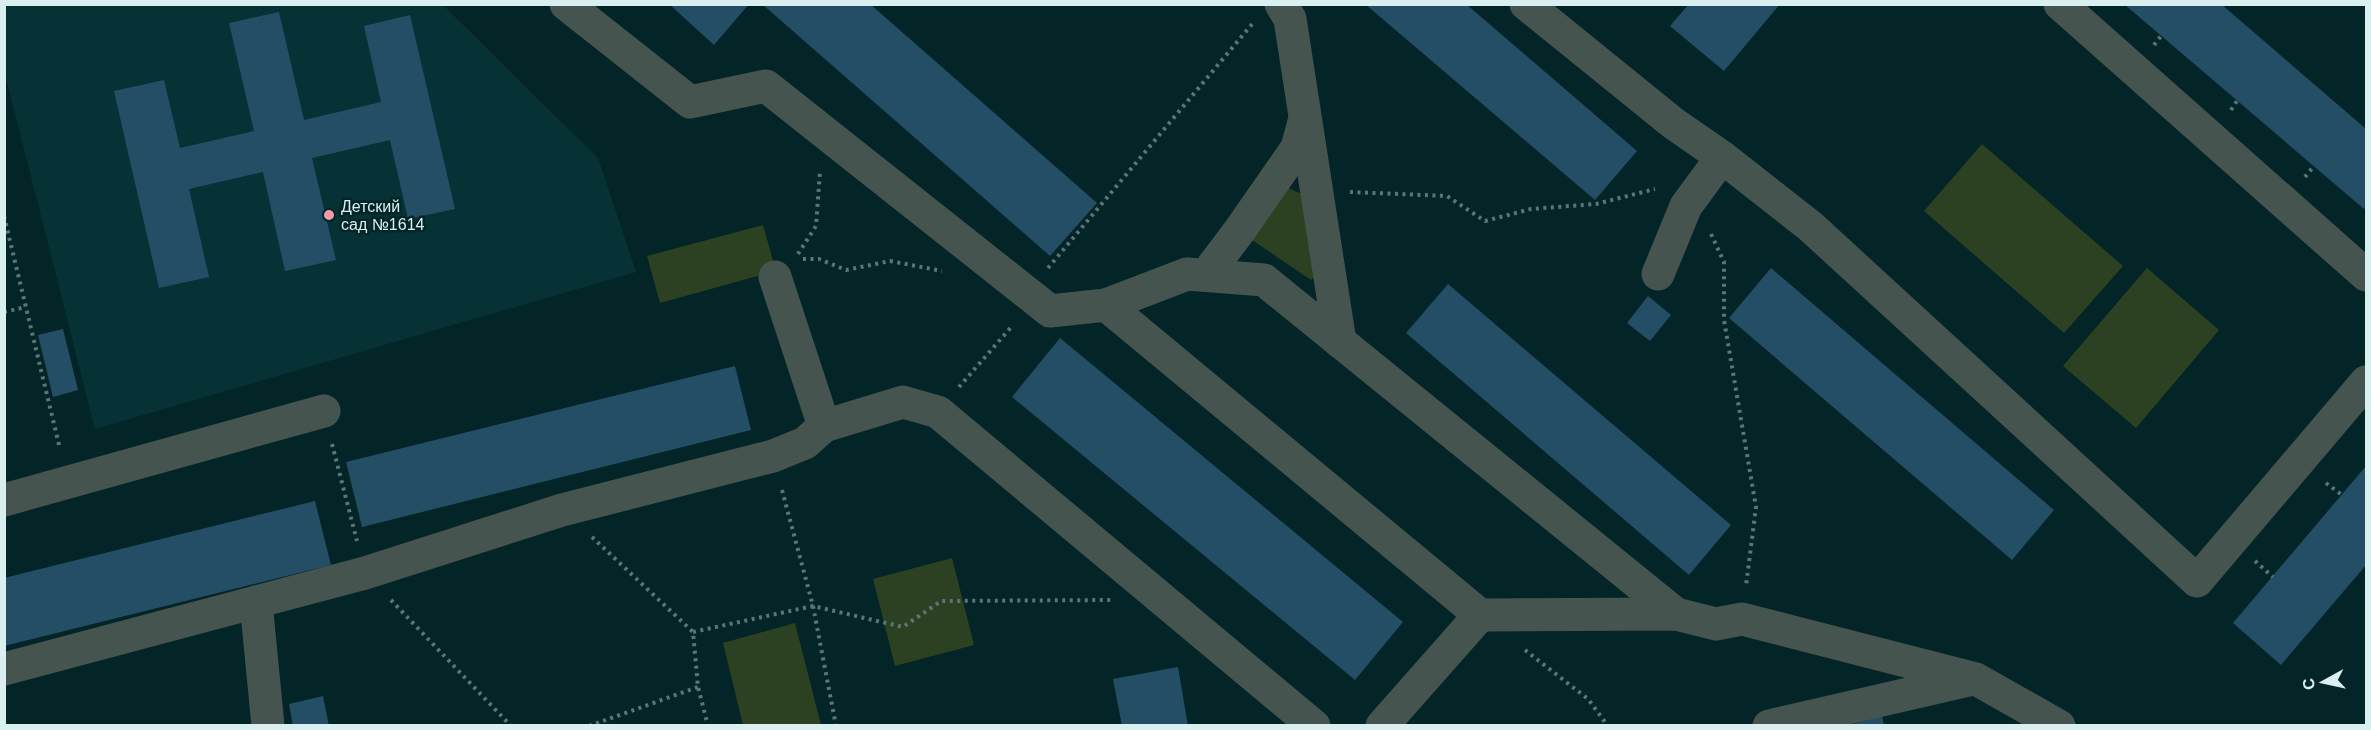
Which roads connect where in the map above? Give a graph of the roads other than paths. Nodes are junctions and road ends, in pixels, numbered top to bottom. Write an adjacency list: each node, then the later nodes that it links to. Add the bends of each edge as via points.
1 (566, 4): 11 (lane, via 690,102 766,86 1050,310)
2 (1281, 4): 5 (lane, via 1290,19)
3 (1526, 4): 6 (lane, via 1673,123)
4 (2060, 4): 9 (lane)
5 (1305, 117): 8 (lane, via 1297,148); 12 (lane)
6 (1722, 157): 7 (lane, via 1686,206); 13 (lane, via 1810,226 2197,580)
7 (1658, 274)
8 (1206, 275): 11 (lane, via 1187,274); 12 (lane, via 1264,280)
9 (2367, 275)
10 (775, 277): 15 (lane)
11 (1106, 304): 19 (lane)
12 (1340, 342): 18 (lane)
13 (2367, 382)
14 (324, 411): 16 (lane)
15 (824, 426): 17 (lane, via 805,443 773,456 562,510 365,573); 23 (lane, via 903,402 938,412)
16 (4, 500)
17 (256, 602): 20 (lane); 22 (lane)
18 (1676, 614): 19 (lane); 21 (lane, via 1716,624 1742,619)
19 (1480, 615): 24 (lane)
20 (4, 669)
21 (1976, 679): 25 (lane); 26 (lane)
22 (268, 726)
23 (1314, 726)
24 (1382, 726)
25 (1769, 726)
26 (2059, 726)

